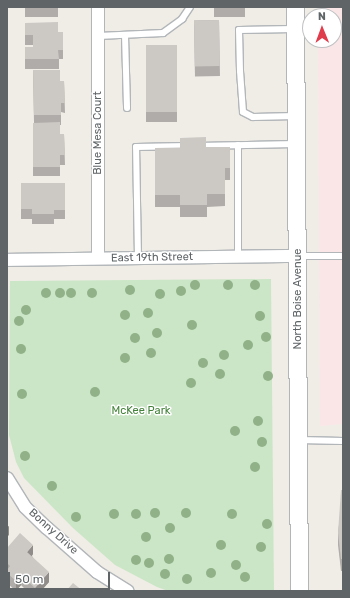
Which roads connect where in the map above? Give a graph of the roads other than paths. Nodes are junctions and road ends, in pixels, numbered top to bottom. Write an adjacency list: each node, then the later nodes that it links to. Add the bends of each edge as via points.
1 (98, 7): 6 (street, Blue Mesa Court)
2 (190, 7): 5 (lane, via 171,30)
3 (295, 7): 4 (street, North Boise Avenue)
4 (295, 29): 8 (street, North Boise Avenue); 8 (lane, via 240,30 240,71 243,112 253,117)
5 (125, 35): 6 (lane); 7 (lane)
6 (98, 36): 14 (street, Blue Mesa Court)
7 (127, 108)
8 (296, 116): 9 (street, North Boise Avenue)
9 (296, 144): 10 (lane); 11 (street, North Boise Avenue)
10 (238, 145): 13 (lane); 15 (lane, via 136,147)
11 (298, 256): 12 (lane); 13 (street, East 19th Street); 17 (street, North Boise Avenue)
12 (343, 256)
13 (238, 257): 15 (street, East 19th Street)
14 (98, 258): 15 (street, East 19th Street); 16 (street, East 19th Street)
15 (138, 258)
16 (7, 260)
17 (299, 440): 18 (lane); 21 (street, North Boise Avenue)
18 (343, 440)
19 (7, 478): 20 (street, Bonny Drive, via 25,507 47,528 97,572)
20 (128, 591)
21 (299, 591)

